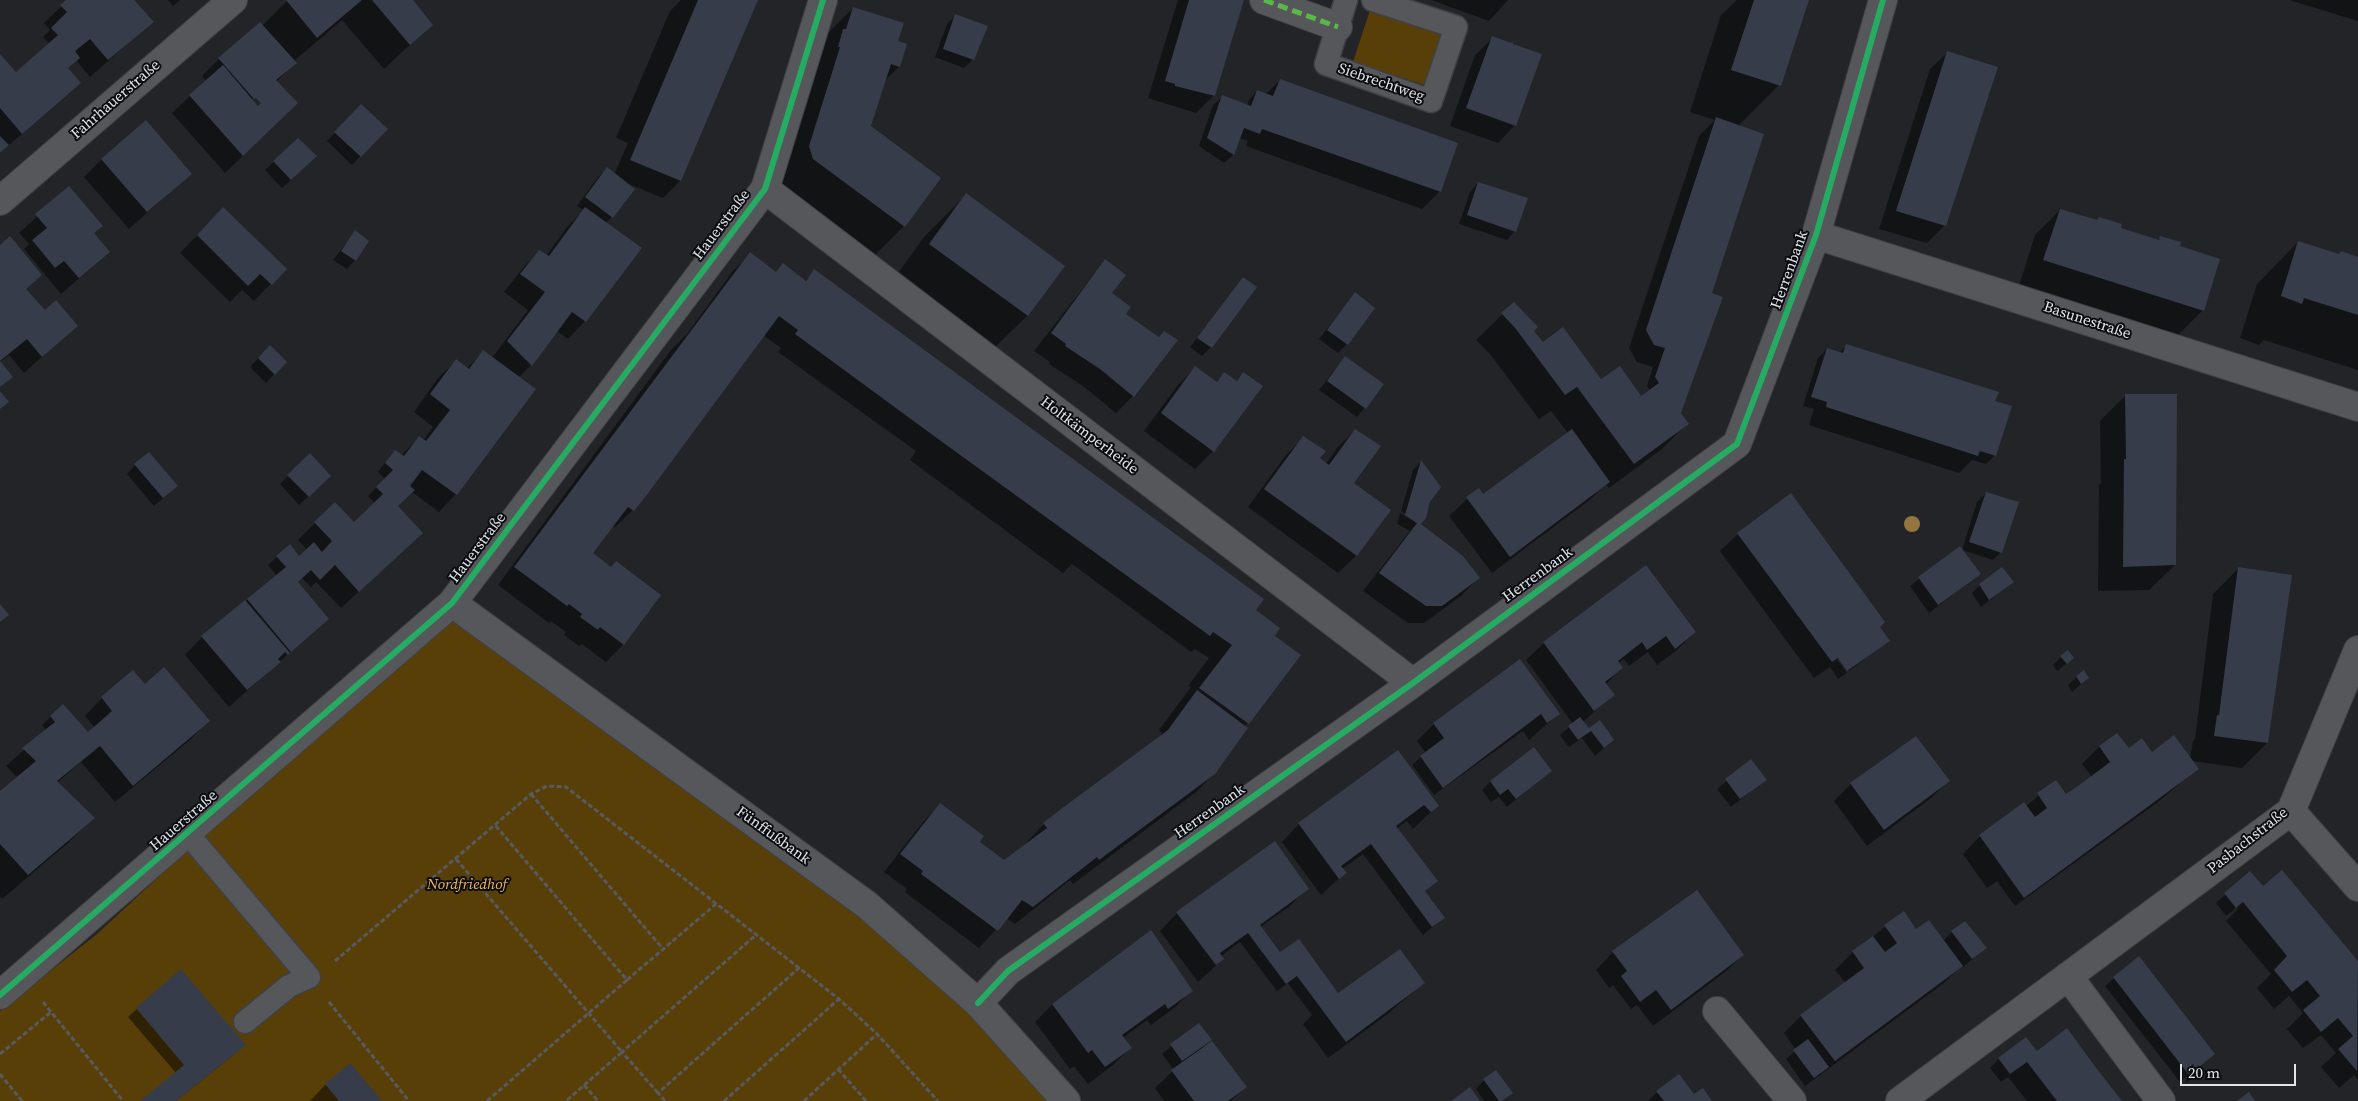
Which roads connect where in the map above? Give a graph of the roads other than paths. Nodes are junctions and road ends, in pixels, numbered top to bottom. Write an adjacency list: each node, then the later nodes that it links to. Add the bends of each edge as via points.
1 (233, 0): 9 (street, Fahrhauerstraße)
2 (823, 0): 8 (street, Hauerstraße)
3 (1264, 0): 7 (street)
4 (1346, 0): 7 (lane, Siebrechtweg)
5 (1373, 0): 7 (lane, Siebrechtweg, via 1456,27 1431,100 1326,64)
6 (1883, 0): 10 (street, Herrenbank)
7 (1338, 27)
8 (765, 189): 12 (street, Hauerstraße); 14 (street, Holtkämperheide)
9 (0, 200)
10 (1816, 235): 11 (street, Basunestraße); 14 (street, Herrenbank, via 1737,444)
11 (2358, 407)
12 (452, 603): 16 (street, Hauerstraße); 20 (street, Fünffußbank, via 867,905)
13 (2358, 650): 15 (street, Pasbachstraße)
14 (1413, 683): 20 (street, Herrenbank, via 1008,971)
15 (2291, 811): 17 (street); 18 (street, Pasbachstraße)
16 (188, 834): 19 (street, Hauerstraße); 22 (lane, via 309,977 289,986)
17 (2358, 887)
18 (2068, 976): 25 (street, Pasbachstraße); 26 (street)
19 (0, 995)
20 (978, 1003): 23 (street, Fünffußbank)
21 (1716, 1012): 24 (street)
22 (245, 1022)
23 (1066, 1101)
24 (1792, 1101)
25 (1900, 1101)
26 (2161, 1101)

